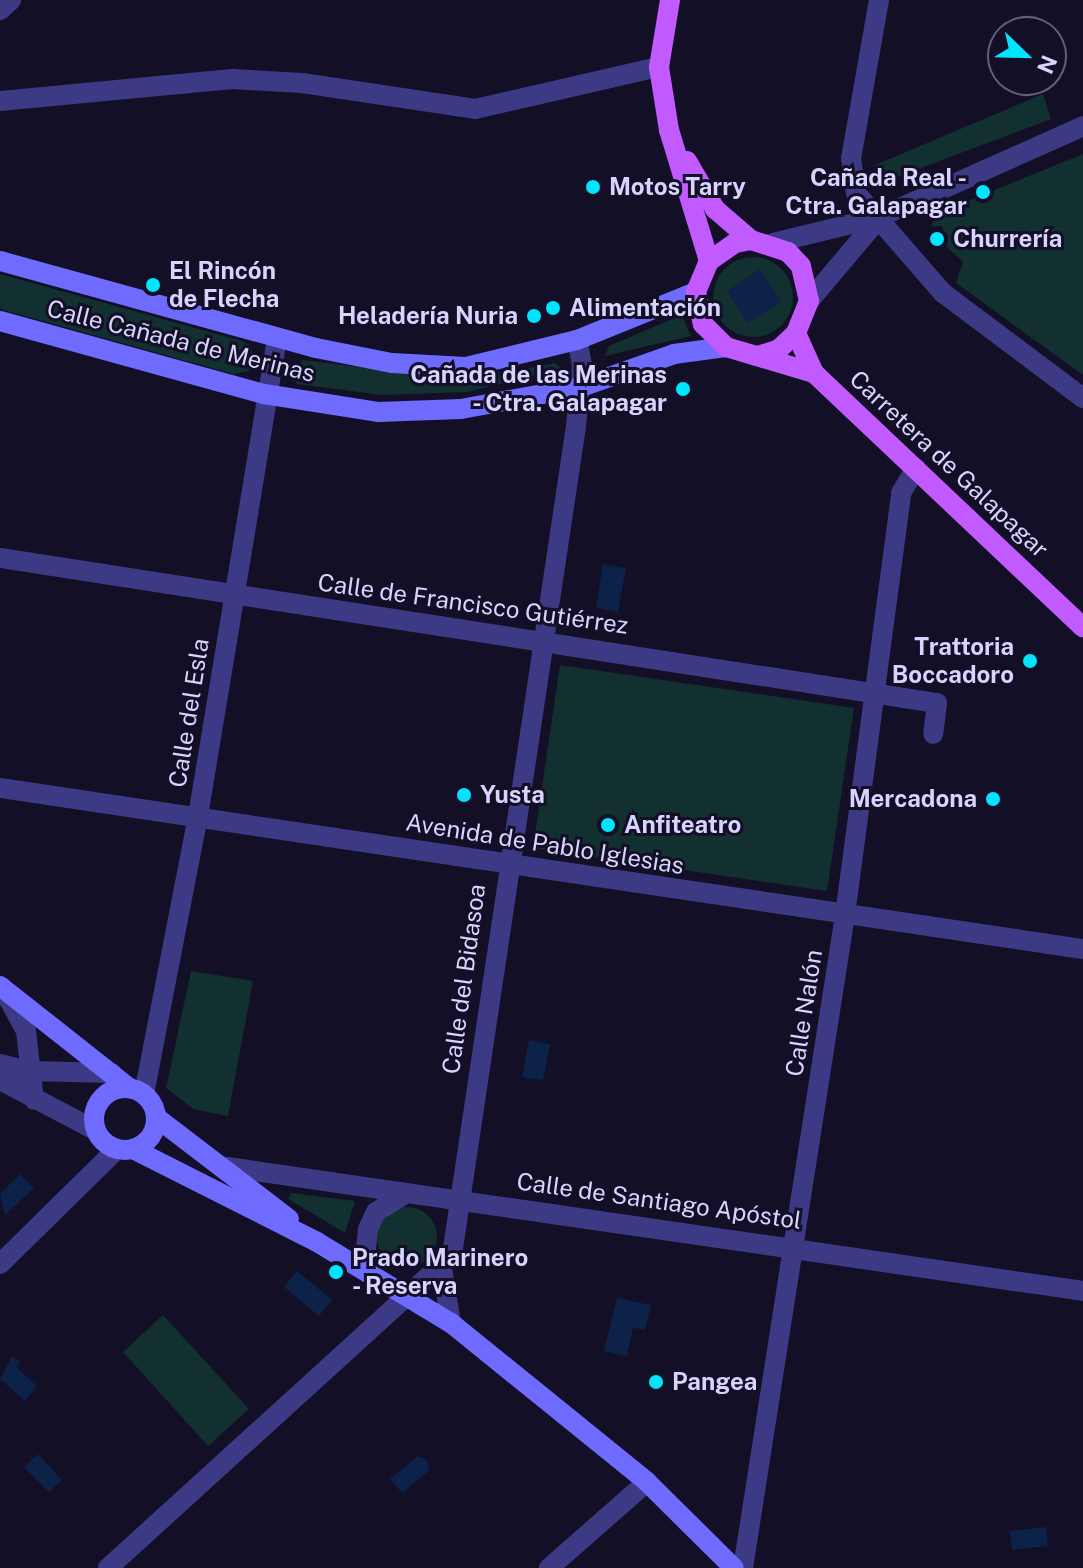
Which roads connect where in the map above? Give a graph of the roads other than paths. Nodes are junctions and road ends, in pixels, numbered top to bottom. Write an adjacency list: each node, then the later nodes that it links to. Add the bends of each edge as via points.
1 (11, 0): 4 (street)
2 (670, 0): 5 (main road)
3 (879, 0): 9 (street, via 851,158 856,193)
4 (0, 10)
5 (659, 67): 6 (street, via 475,109 302,83 232,79); 8 (main road)
6 (0, 101)
7 (1083, 126): 9 (street)
8 (669, 130): 10 (main road, via 715,209); 13 (main road)
9 (880, 217): 11 (street); 15 (street); 25 (street, via 943,293)
10 (751, 240): 11 (main road); 13 (main road, via 735,243)
11 (773, 243): 15 (main road, via 801,266)
12 (0, 261): 18 (street, Calle Cañada de Merinas)
13 (709, 261): 14 (main road)
14 (696, 292): 19 (street, Calle Cañada de Merinas); 20 (main road, via 703,324)
15 (809, 301): 17 (main road)
16 (0, 321): 24 (street, Calle Cañada de Merinas)
17 (796, 333): 21 (main road, via 779,349); 22 (main road)
18 (277, 339): 19 (street, Calle Cañada de Merinas, via 392,363 466,367); 24 (street, Calle del Esla)
19 (577, 340): 23 (street, Calle del Bidasoa)
20 (726, 347): 21 (main road); 23 (street, Calle Cañada de Merinas, via 674,354)
21 (758, 356): 22 (main road)
22 (814, 373): 26 (main road, Carretera de Galapagar)
23 (581, 387): 24 (street, Calle Cañada de Merinas, via 461,409 378,412); 30 (street, Calle del Bidasoa)
24 (264, 394): 28 (street, Calle del Esla)
25 (1083, 398)
26 (916, 468): 29 (main road, Carretera de Galapagar); 31 (street, Calle Nalón, via 901,493)
27 (0, 558): 28 (street, Calle de Francisco Gutiérrez)
28 (234, 595): 30 (street, Calle de Francisco Gutiérrez); 34 (street, Calle del Esla)
29 (1083, 627)
30 (544, 640): 31 (street, Calle de Francisco Gutiérrez); 35 (street, Calle del Bidasoa)
31 (873, 691): 32 (street, Calle de Francisco Gutiérrez, via 944,704); 36 (street, Calle Nalón)
32 (933, 734)
33 (0, 788): 34 (street, Avenida de Pablo Iglesias)
34 (198, 816): 35 (street, Avenida de Pablo Iglesias); 43 (street, Calle del Esla)
35 (507, 865): 36 (street, Avenida de Pablo Iglesias); 50 (street, Calle del Bidasoa)
36 (845, 915): 37 (street, Avenida de Pablo Iglesias); 52 (street, Calle Nalón)
37 (1083, 949)
38 (1, 986): 40 (street, via 26,1031); 41 (street)
39 (0, 1064): 40 (street)
40 (29, 1071): 41 (street); 44 (street)
41 (112, 1073): 43 (street)
42 (0, 1080): 44 (street)
43 (137, 1091): 45 (street); 46 (street, via 105,1095 93,1117)
44 (34, 1100): 46 (street)
45 (157, 1118): 47 (street, via 147,1143); 48 (street)
46 (95, 1130): 47 (street)
47 (125, 1150): 51 (street); 53 (street)
48 (227, 1167): 49 (street, Calle de Santiago Apóstol); 51 (street)
49 (407, 1193): 50 (street, Calle de Santiago Apóstol); 55 (street, via 376,1212 368,1229)
50 (458, 1199): 52 (street, Calle de Santiago Apóstol); 54 (street, via 452,1255)
51 (317, 1242): 55 (street)
52 (795, 1247): 56 (street, Calle de Santiago Apóstol); 63 (street, Calle Nalón)
53 (0, 1264)
54 (442, 1268): 57 (street); 58 (street)
55 (364, 1269): 57 (street)
56 (1083, 1291)
57 (408, 1295): 58 (street); 60 (street)
58 (451, 1323): 59 (street)
59 (647, 1482): 61 (street); 62 (street)
60 (108, 1568)
61 (549, 1568)
62 (734, 1568)
63 (743, 1568)

